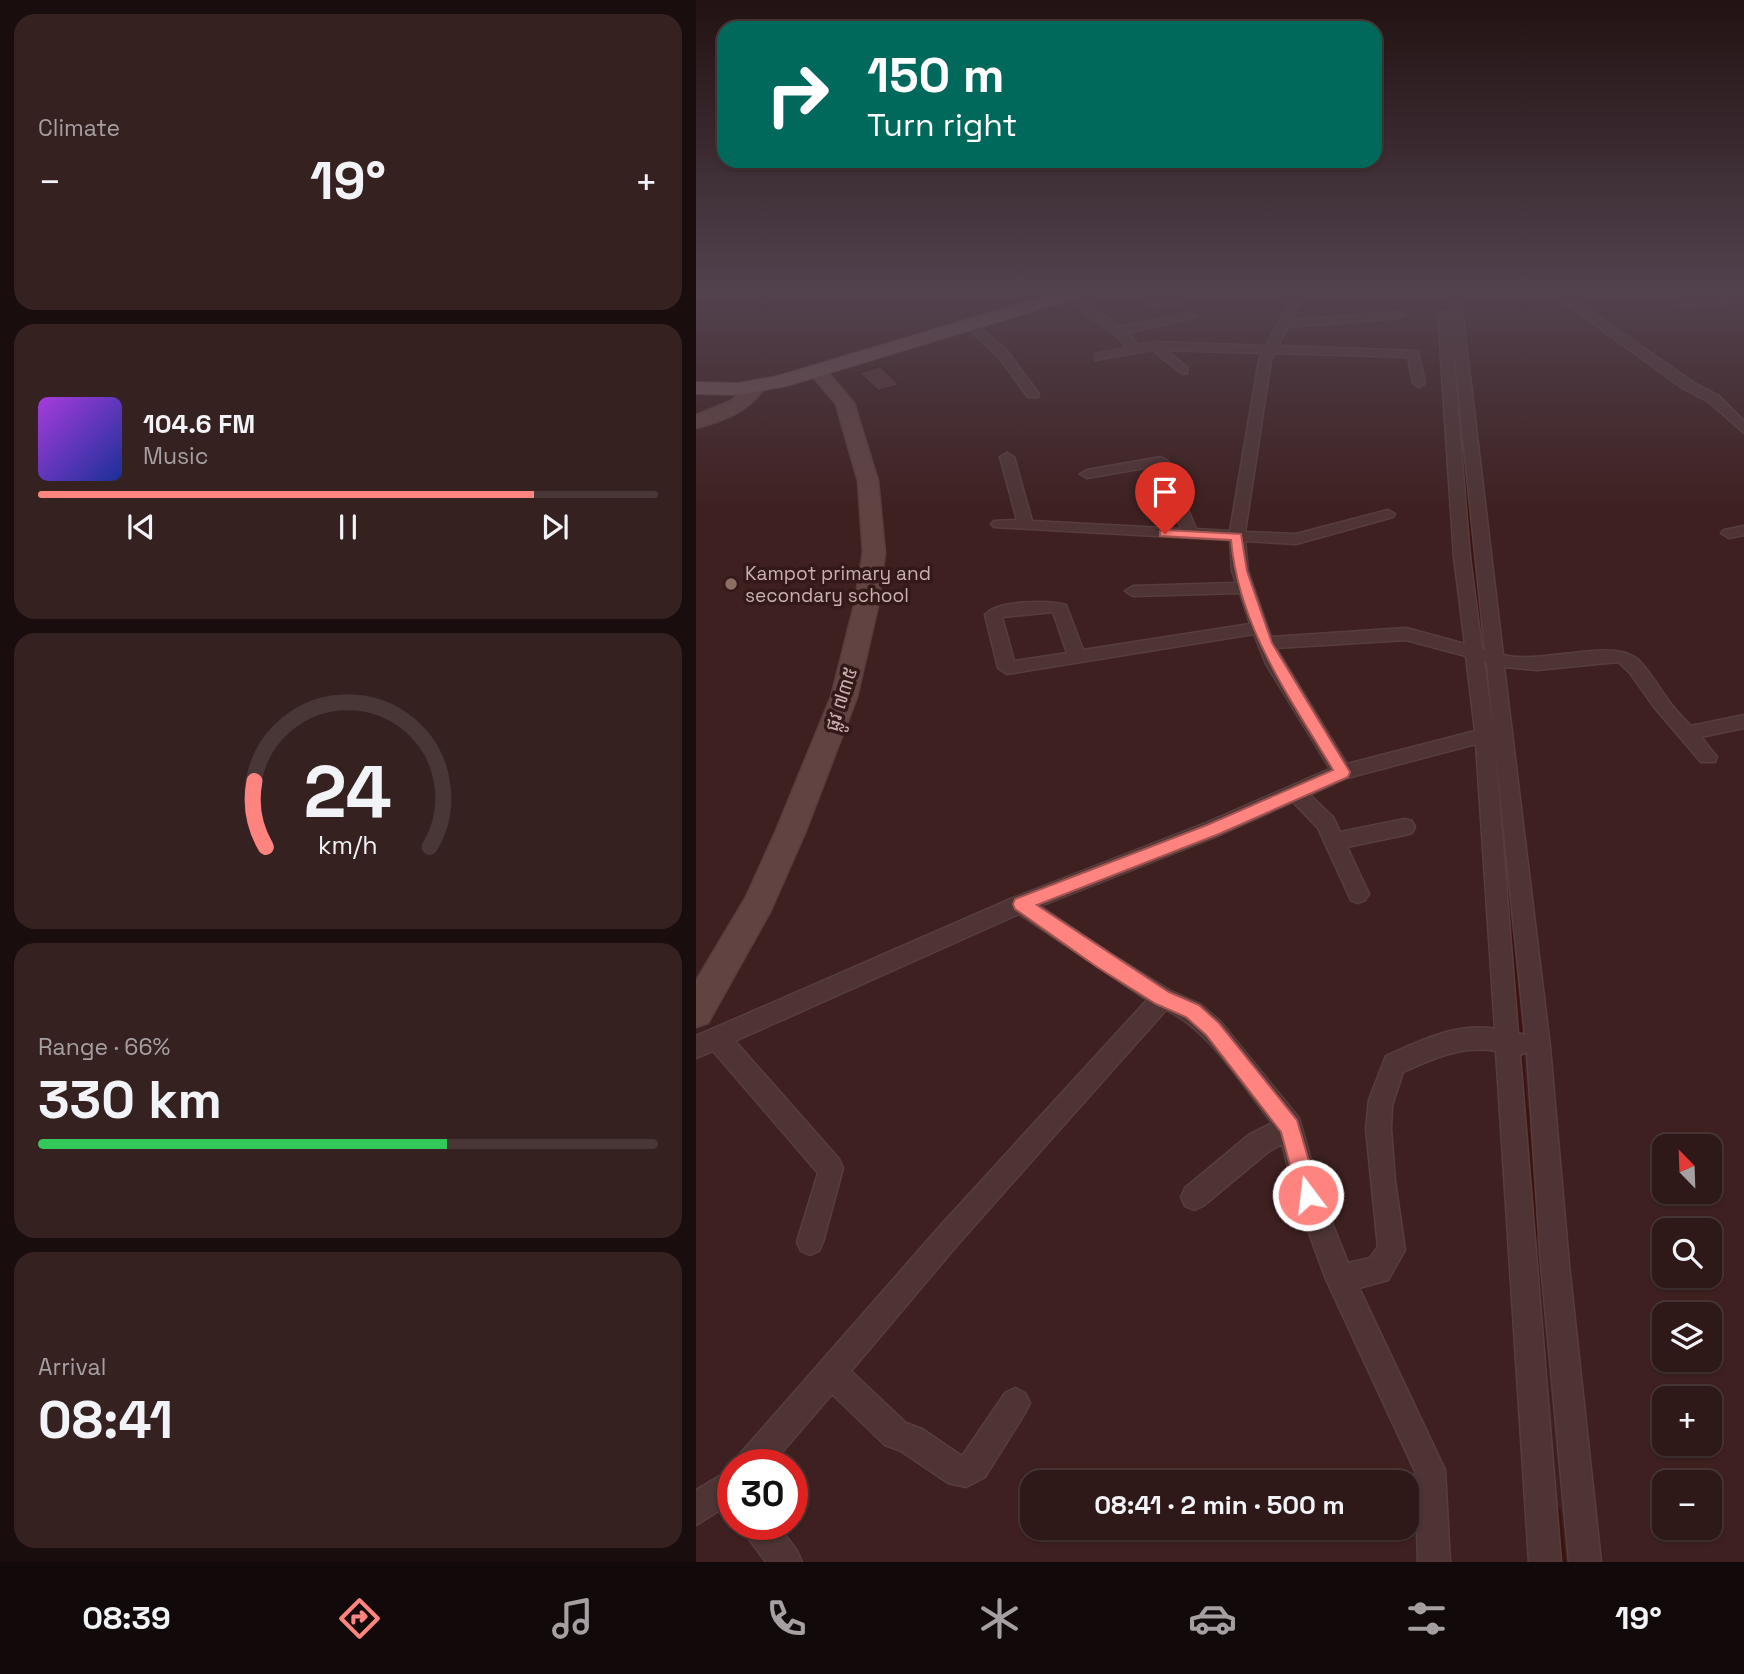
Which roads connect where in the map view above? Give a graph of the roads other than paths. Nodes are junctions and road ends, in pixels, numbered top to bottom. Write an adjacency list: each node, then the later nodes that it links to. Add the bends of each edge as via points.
1 (840, 365): 10 (main road)
2 (1011, 365): 14 (street)
3 (1174, 365): 9 (street)
4 (1264, 365): 23 (street)
5 (1416, 365): 11 (street)
6 (1448, 365): 27 (street)
7 (1462, 365): 29 (street)
8 (1659, 365): 16 (street, via 1714,400)
9 (1183, 370)
10 (818, 372): 12 (main road); 41 (street, ផ្លូវ ៧៣៥, via 845,403 868,481 874,553 866,606 844,697 790,833 759,903)
11 (1419, 383)
12 (756, 387): 13 (main road); 15 (street, via 741,404)
13 (696, 388)
14 (1033, 394)
15 (696, 422)
16 (1744, 429)
17 (1007, 457): 21 (street)
18 (1087, 474): 22 (street, via 1161,461)
19 (1388, 514): 23 (street, via 1296,539)
20 (999, 524): 21 (street)
21 (1027, 526): 22 (street)
22 (1191, 535): 23 (street)
23 (1237, 537): 24 (street)
24 (1246, 588): 25 (street); 26 (street)
25 (1133, 591)
26 (1262, 635): 27 (street, via 1406,635); 28 (street); 34 (street)
27 (1474, 653): 29 (street); 32 (street)
28 (1077, 658): 28 (street, via 1060,609 993,615 1007,668)
29 (1496, 660): 31 (street, via 1537,664 1622,656); 44 (street)
30 (1744, 721): 31 (street)
31 (1689, 733): 33 (street)
32 (1485, 734): 34 (street); 43 (street)
33 (1708, 757)
34 (1342, 772): 35 (street)
35 (1297, 794): 37 (street, via 1326,823); 39 (street)
36 (1405, 827): 37 (street)
37 (1336, 841): 38 (street)
38 (1358, 894)
39 (1022, 904): 40 (street); 42 (street)
40 (1163, 998): 45 (street, via 1192,1011 1212,1029); 49 (street)
41 (696, 1012)
42 (707, 1042): 47 (street, via 830,1168)
43 (1509, 1042): 44 (street); 48 (street, via 1475,1036 1426,1049 1394,1064 1379,1112 1392,1250 1378,1270); 57 (street)
44 (1538, 1047): 58 (street)
45 (1290, 1127): 46 (street, via 1260,1143); 48 (street, via 1308,1195)
46 (1194, 1197)
47 (810, 1241)
48 (1340, 1279): 56 (street, via 1430,1470)
49 (830, 1372): 50 (street, via 896,1434 959,1472 974,1466); 51 (street)
50 (1014, 1402)
51 (765, 1449)
52 (717, 1496): 53 (street)
53 (696, 1509)
54 (769, 1540): 55 (street)
55 (786, 1562)
56 (1434, 1562)
57 (1545, 1562)
58 (1585, 1562)

